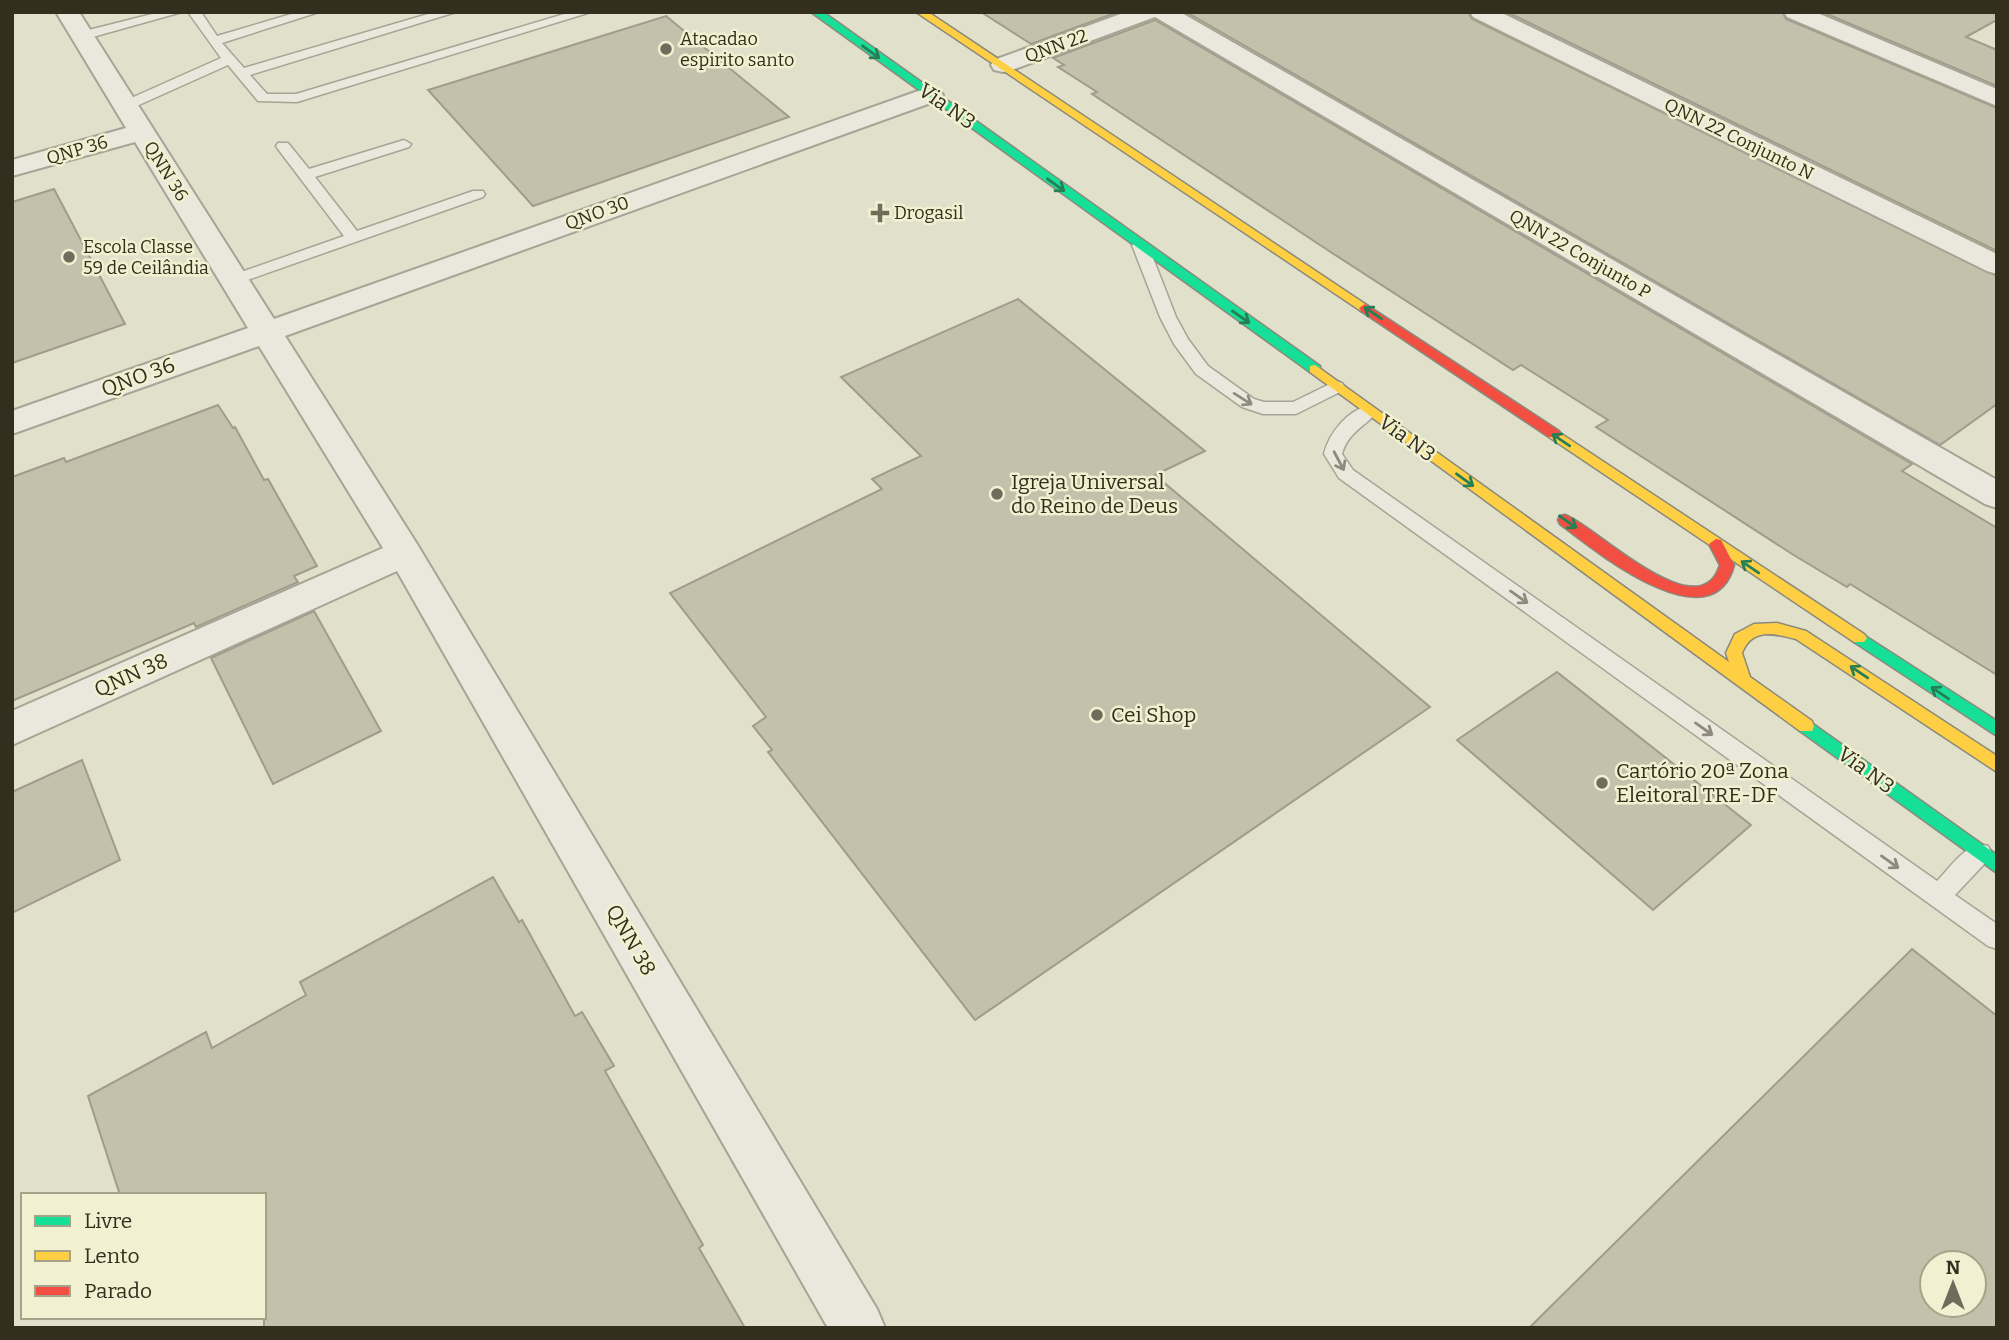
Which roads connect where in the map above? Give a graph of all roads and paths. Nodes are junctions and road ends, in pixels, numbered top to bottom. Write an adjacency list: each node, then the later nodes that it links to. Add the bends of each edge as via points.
1 (67, 12): 13 (street, QNN 36)
2 (176, 12): 13 (lane)
3 (194, 12): 14 (lane)
4 (313, 12): 14 (lane)
5 (450, 12): 17 (lane)
6 (816, 12): 18 (main road, Via N3, one-way to 18)
7 (921, 12): 16 (main road)
8 (1148, 12): 16 (street, QNN 22)
9 (1163, 12): 37 (street, QNN 22 Conjunto P)
10 (1481, 12): 29 (street, QNN 22 Conjunto N)
11 (1795, 12): 19 (street)
12 (574, 14): 17 (lane, via 297,98 263,98)
13 (82, 36): 20 (street, QNN 36)
14 (214, 41): 15 (lane)
15 (230, 59): 17 (lane); 20 (lane)
16 (1003, 65): 39 (main road, one-way to 16)
17 (242, 73)
18 (930, 95): 28 (main road, Via N3, one-way to 28); 31 (street, QNO 30)
19 (1997, 98)
20 (125, 106): 21 (street, QNN 36)
21 (141, 132): 24 (street, QNP 36); 30 (street, QNN 36)
22 (404, 144): 25 (lane)
23 (283, 146): 25 (lane)
24 (12, 168)
25 (306, 175): 27 (lane)
26 (478, 194): 27 (lane)
27 (354, 238): 30 (lane)
28 (1140, 245): 32 (main road, Via N3, one-way to 32); 33 (lane, one-way to 33, via 1168,317 1202,370 1262,408 1296,408)
29 (1997, 265)
30 (233, 280): 31 (street, QNN 36)
31 (265, 331): 36 (street, QNO 36); 40 (street, QNN 38)
32 (1281, 345): 33 (main road, Via N3); 34 (main road)
33 (1336, 387): 35 (main road, Via N3)
34 (1389, 402)
35 (1369, 411): 41 (main road, Via N3, one-way to 41); 46 (lane, one-way to 46, via 1339,433 1335,443 1333,454 1346,474)
36 (12, 423)
37 (1997, 496)
38 (1547, 508): 39 (main road, one-way to 39, via 1648,578 1681,590 1706,589 1723,579 1725,556)
39 (1716, 544): 43 (main road, one-way to 39)
40 (404, 553): 42 (street, QNN 38); 48 (street, QNN 38)
41 (1744, 682): 44 (main road, one-way to 41, via 1806,636 1767,628 1738,640 1734,666); 45 (main road, Via N3)
42 (12, 729)
43 (1997, 730)
44 (1997, 765)
45 (1988, 859): 46 (lane)
46 (1938, 896): 47 (lane)
47 (1997, 938)
48 (858, 1328)

